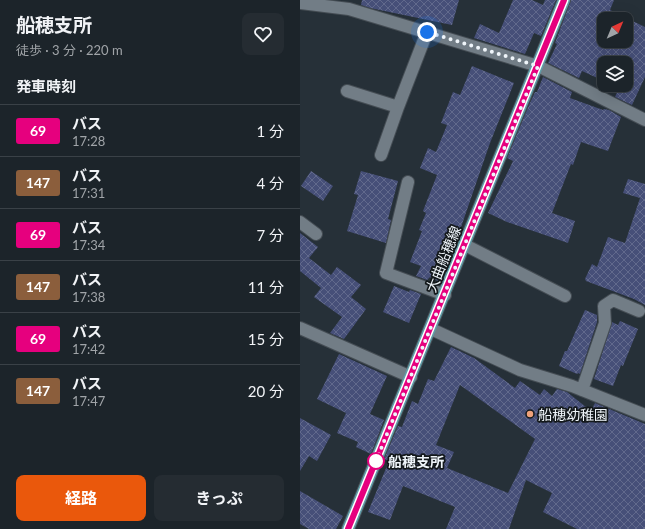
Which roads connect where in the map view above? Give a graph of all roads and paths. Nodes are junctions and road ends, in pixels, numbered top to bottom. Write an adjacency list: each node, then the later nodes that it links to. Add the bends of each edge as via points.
1 (564, 0): 4 (main road, 大曲船穂線)
2 (300, 3): 3 (street, via 349,9)
3 (427, 32): 4 (street); 6 (street)
4 (538, 66): 7 (street); 12 (main road, 大曲船穂線)
5 (347, 91): 6 (street)
6 (398, 107): 8 (street)
7 (645, 120)
8 (381, 155)
9 (408, 182): 13 (street, via 386,273)
10 (300, 222): 11 (street)
11 (316, 234)
12 (465, 245): 13 (main road, 大曲船穂線); 14 (street)
13 (444, 295): 17 (main road, 大曲船穂線)
14 (565, 296)
15 (639, 311): 19 (street, via 613,300 604,306 605,323)
16 (300, 328): 18 (street)
17 (431, 329): 18 (main road, 大曲船穂線); 19 (street, via 520,370)
18 (412, 377): 21 (main road, 大曲船穂線)
19 (582, 390): 20 (street)
20 (645, 415)
21 (348, 529)

